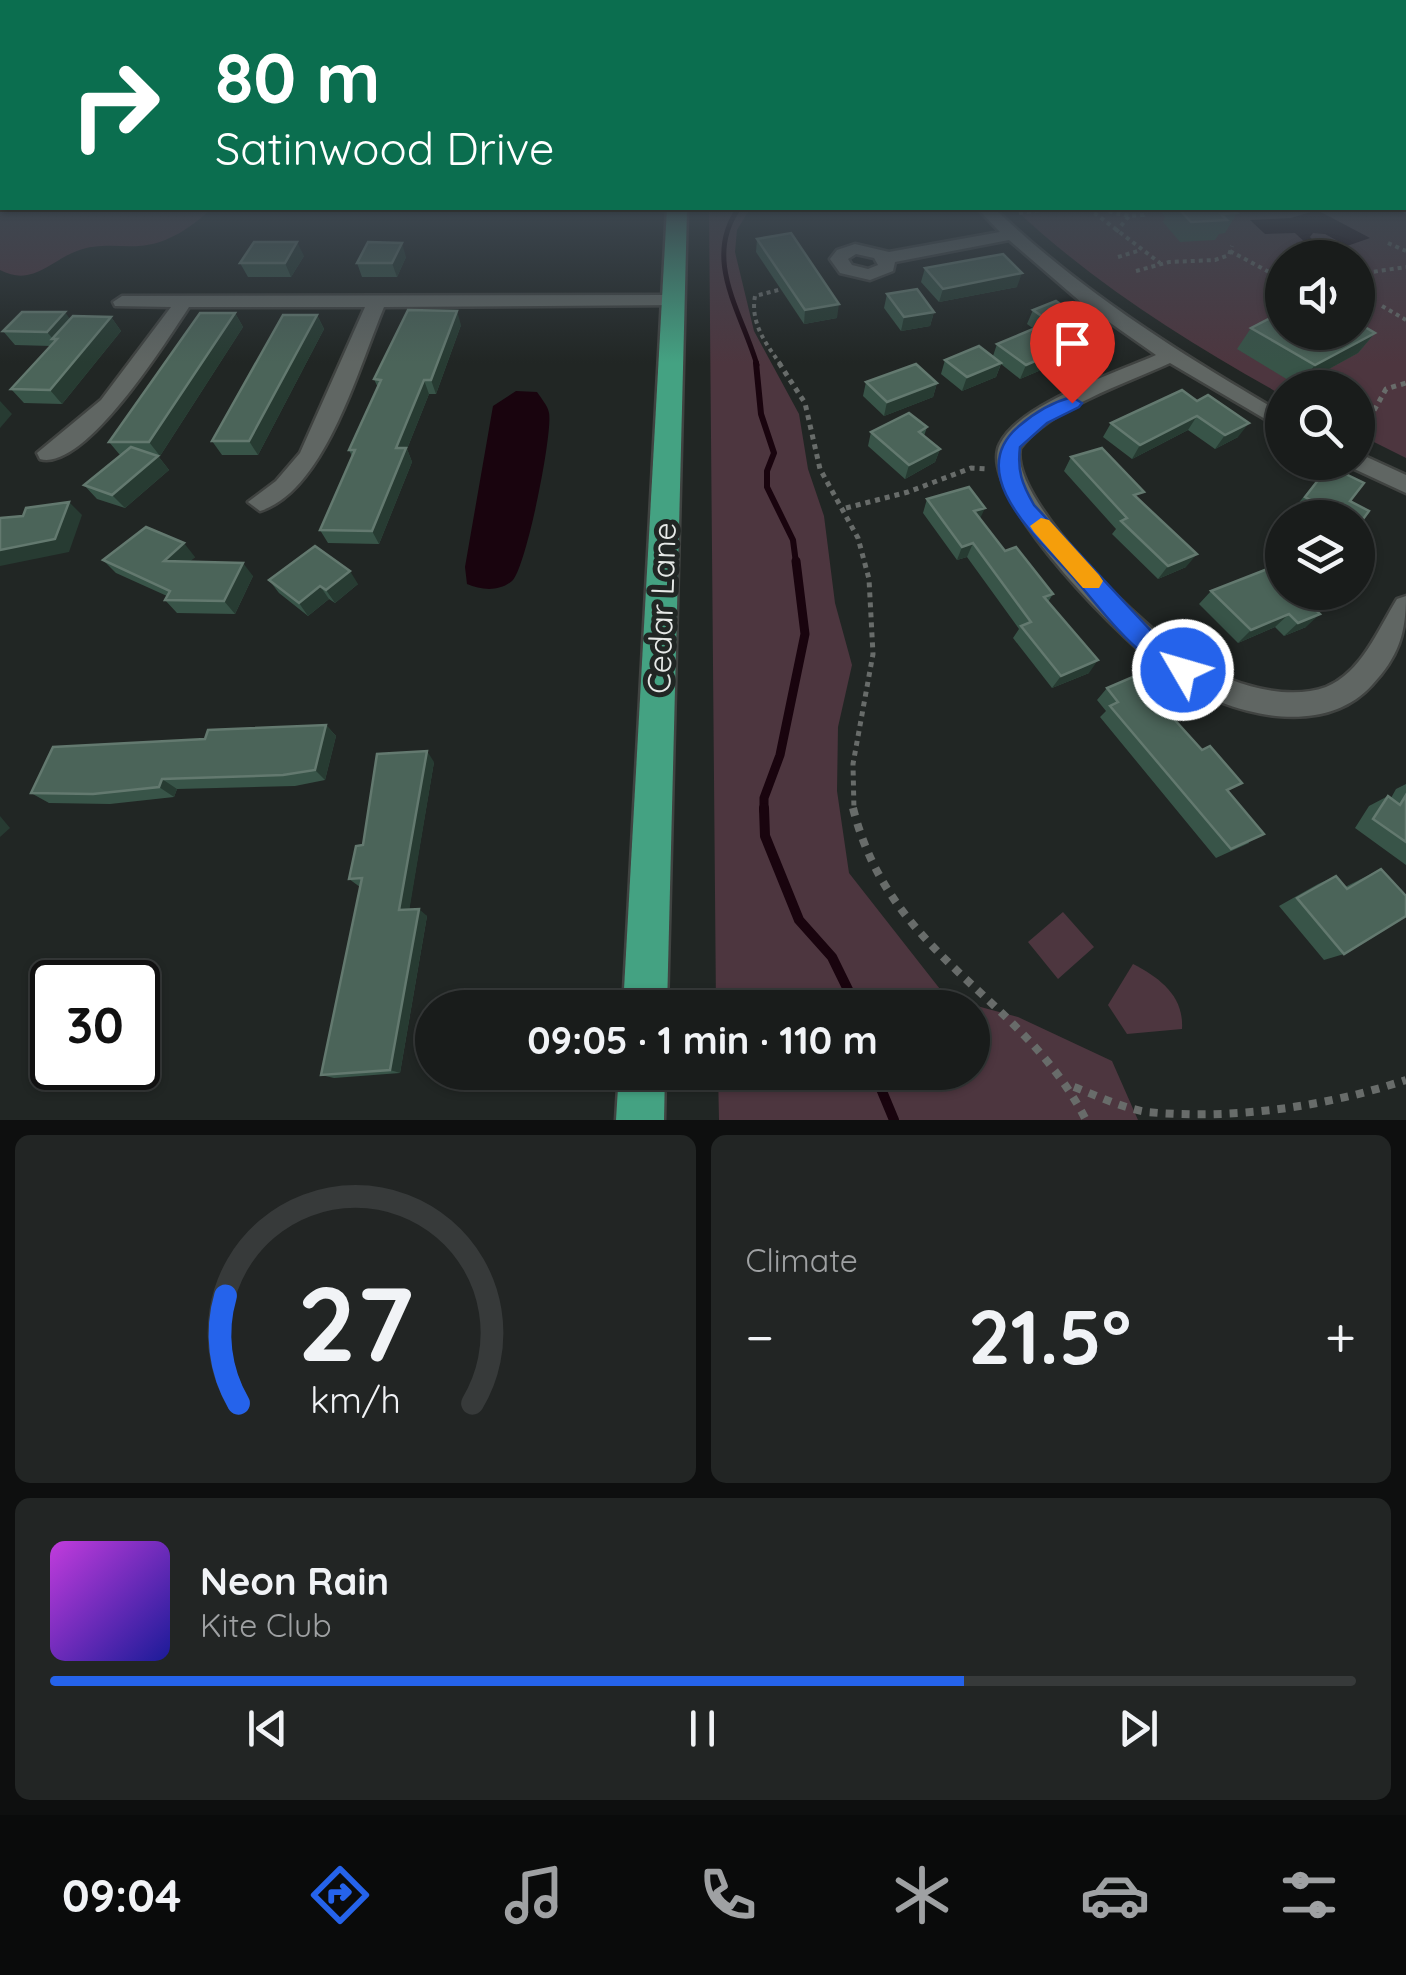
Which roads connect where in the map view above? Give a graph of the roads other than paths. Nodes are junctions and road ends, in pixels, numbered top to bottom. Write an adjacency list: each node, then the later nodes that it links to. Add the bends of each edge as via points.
1 (674, 258): 4 (main road, Cedar Lane)
2 (1039, 258): 7 (street)
3 (377, 301): 4 (street); 6 (street); 12 (street, via 310,457)
4 (673, 301): 14 (main road, Cedar Lane)
5 (122, 302): 6 (street)
6 (184, 302): 9 (street, via 104,414)
7 (1170, 356): 8 (street); 13 (street, via 1040,419 1010,444 1007,469 1027,510 1146,642 1183,670 1224,688 1270,702 1324,700 1364,675)
8 (1265, 412)
9 (48, 453)
10 (1375, 469): 11 (street)
11 (1406, 485)
12 (260, 502)
13 (1406, 607)
14 (646, 990)
15 (641, 1090): 16 (main road)
16 (640, 1120)

